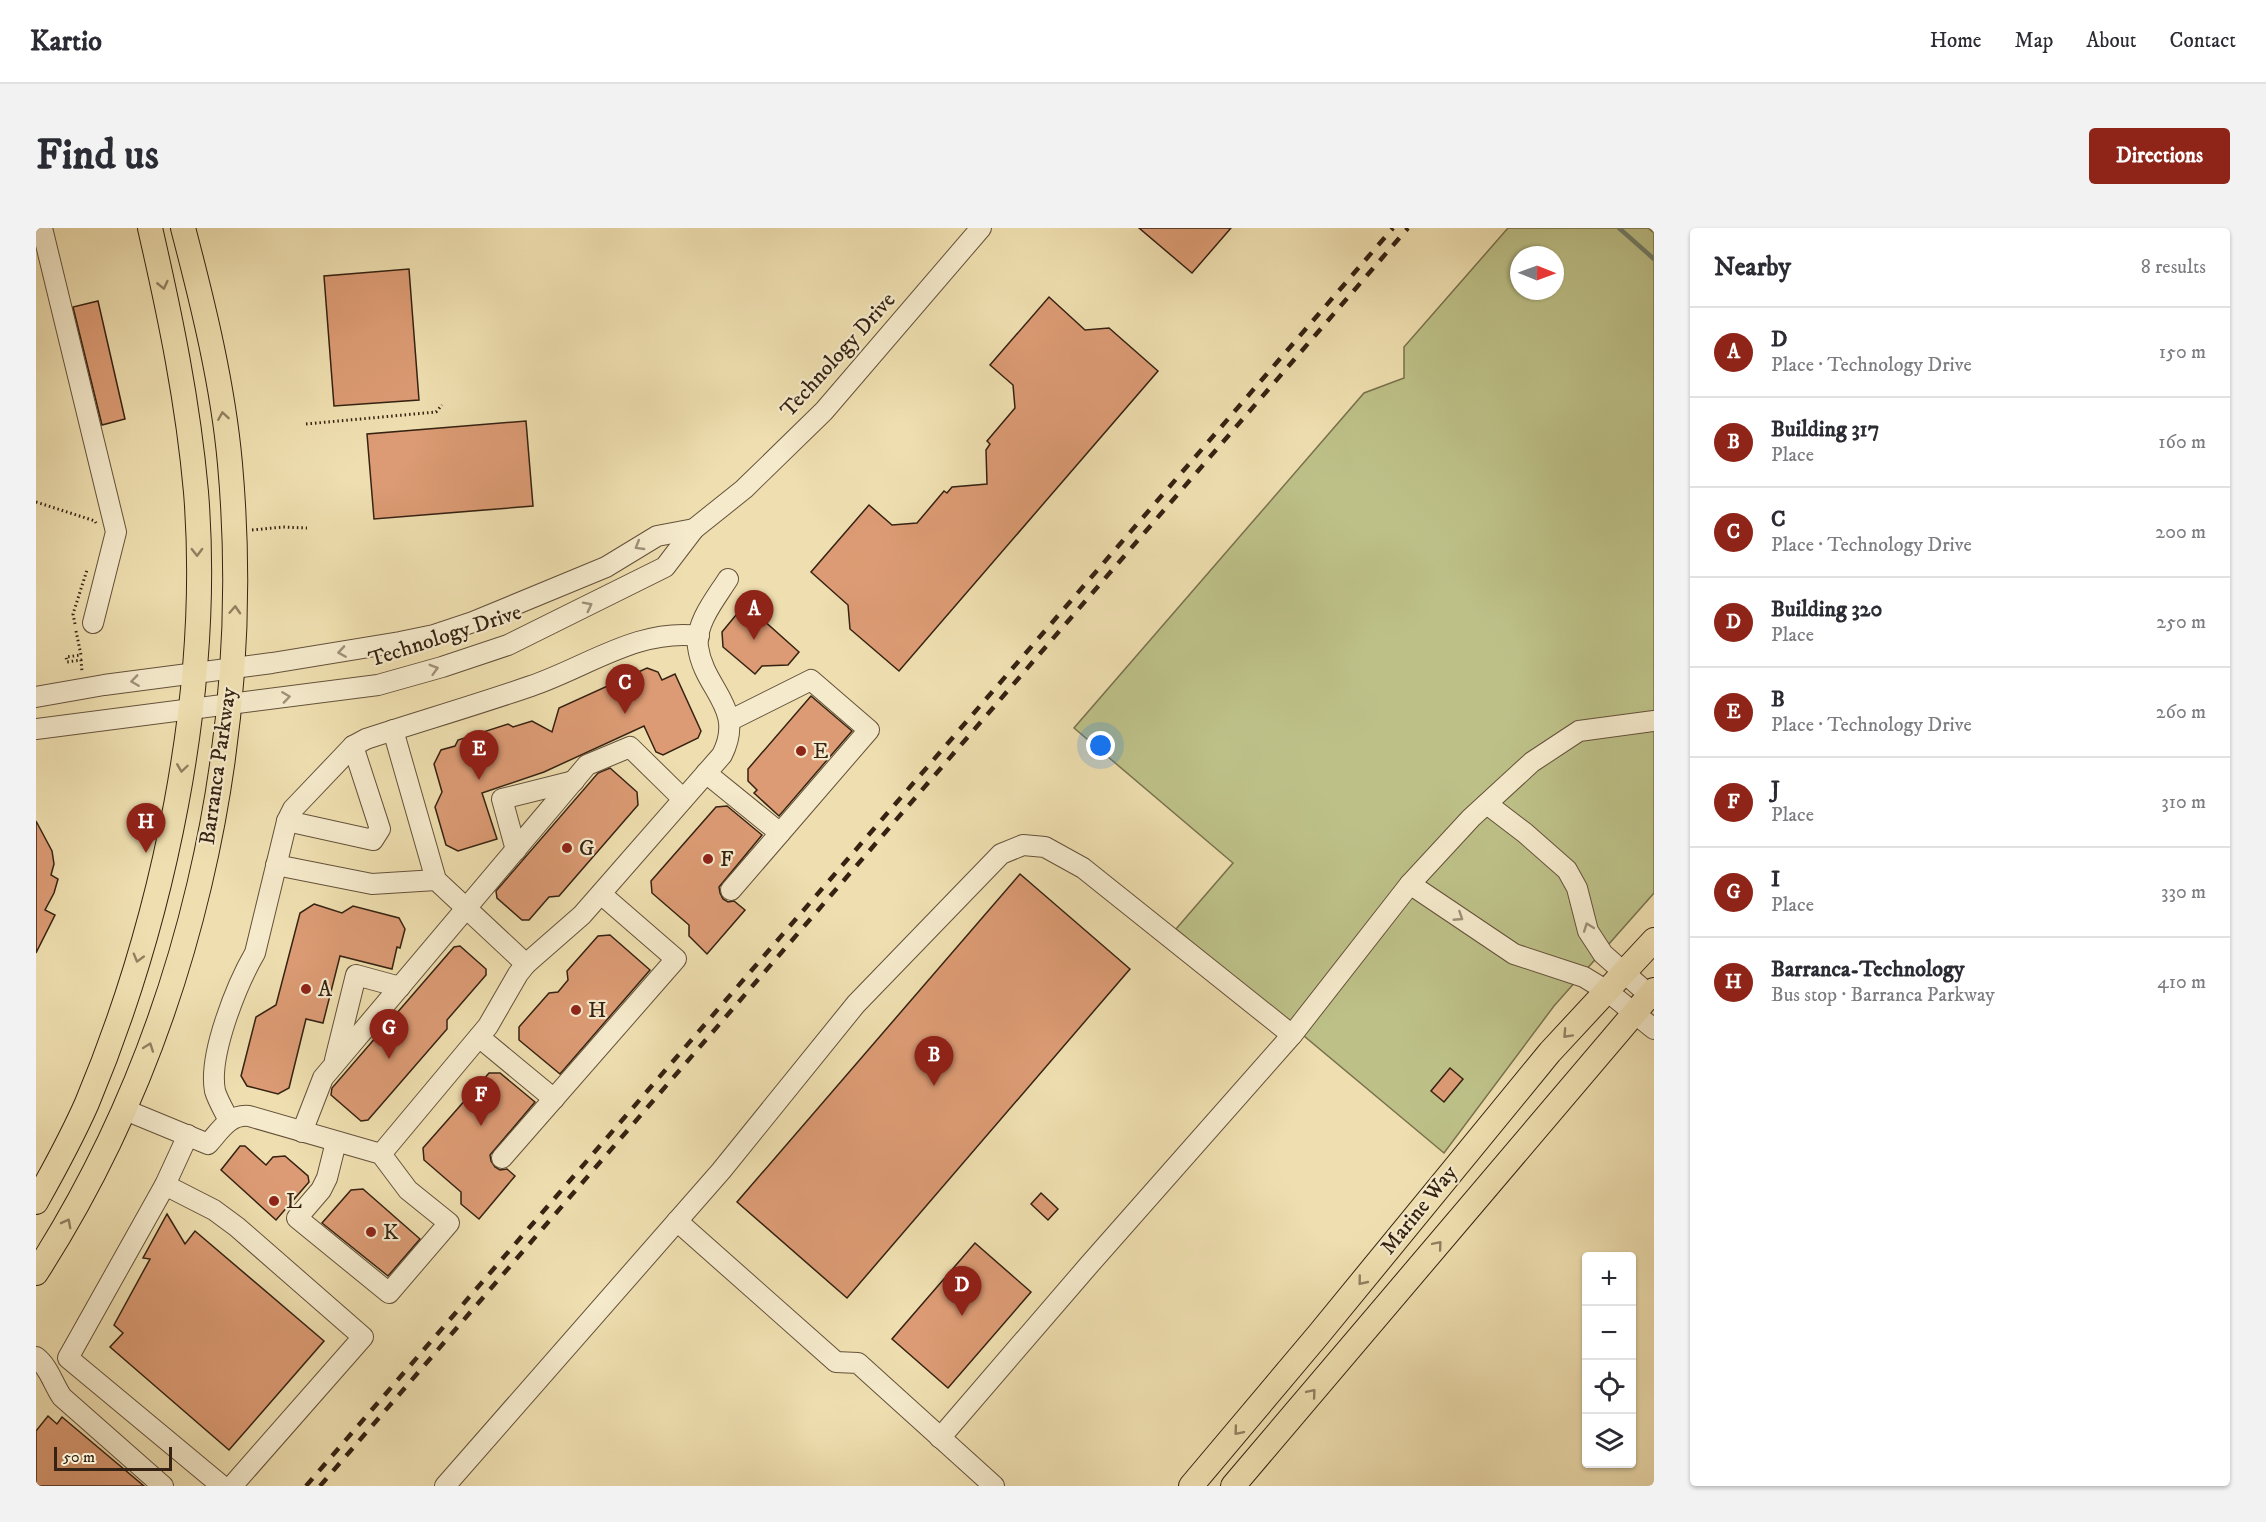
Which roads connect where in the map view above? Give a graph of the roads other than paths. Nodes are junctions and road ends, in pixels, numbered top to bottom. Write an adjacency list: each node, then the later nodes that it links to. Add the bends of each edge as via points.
1 (42, 228): 7 (street, via 116,532)
2 (150, 228): 10 (main road, Barranca Parkway, one-way to 10, via 187,405 196,494 198,586)
3 (183, 228): 9 (main road, Barranca Parkway, one-way to 3, via 236,532 230,460 205,312)
4 (981, 228): 5 (street, Technology Drive, via 824,411 744,489)
5 (694, 530): 9 (street, Technology Drive, one-way to 9, via 657,536 606,567 434,635); 12 (street, Technology Drive, one-way to 5, via 378,685 508,645 665,567)
6 (728, 579): 8 (street, via 708,610)
7 (93, 623)
8 (699, 636): 14 (street, via 698,647 705,666); 17 (street, via 653,637 533,686)
9 (232, 669): 10 (street, Technology Drive); 12 (main road, Barranca Parkway)
10 (193, 674): 11 (street, Technology Drive, one-way to 11); 13 (main road, Barranca Parkway)
11 (36, 697)
12 (228, 705): 13 (street, Technology Drive); 44 (main road, Barranca Parkway, one-way to 12, via 187,934 215,807)
13 (189, 710): 16 (street, Technology Drive); 52 (main road, Barranca Parkway, one-way to 52, via 165,855 132,978 87,1102)
14 (731, 720): 19 (street, via 728,743); 24 (street, via 811,680 869,730)
15 (1654, 722): 22 (street, via 1579,731 1532,762)
16 (36, 729)
17 (393, 730): 18 (street); 27 (street)
18 (353, 746): 23 (street, via 293,809); 23 (street, via 380,829 373,840)
19 (706, 773): 21 (street); 24 (street)
20 (574, 781): 21 (street, via 587,765 630,747); 25 (street); 25 (street, via 502,799)
21 (683, 800): 30 (street)
22 (1487, 804): 28 (street); 34 (street, one-way to 22, via 1603,954 1588,931 1577,888 1567,870)
23 (287, 821): 26 (street)
24 (780, 833): 29 (street)
25 (516, 850): 31 (street)
26 (276, 865): 27 (street, via 372,884); 45 (street, via 255,953 244,972 217,1050 216,1093)
27 (436, 880): 31 (street)
28 (1410, 885): 36 (street, one-way to 36, via 1514,954 1581,975); 40 (street)
29 (731, 890)
30 (601, 894): 33 (street); 43 (street, via 676,959)
31 (466, 908): 33 (street); 35 (street)
32 (1654, 940): 34 (main road, Marine Way)
33 (526, 964): 41 (street)
34 (1624, 972): 36 (main road, Marine Way); 37 (street)
35 (400, 987): 42 (street); 42 (street, via 356,975)
36 (1607, 991): 38 (street); 63 (main road, Marine Way, one-way to 63, via 1550,1052)
37 (1653, 995): 38 (main road, Marine Way)
38 (1634, 1014): 39 (street); 64 (main road, Marine Way, one-way to 38)
39 (1654, 1029)
40 (1292, 1035): 53 (street, via 1083,868 1045,847 1023,845 1001,854 856,1004); 57 (street)
41 (479, 1036): 43 (street); 49 (street)
42 (334, 1065): 46 (street, via 323,1078)
43 (554, 1099): 50 (street)
44 (123, 1109): 47 (street); 54 (main road, Barranca Parkway, one-way to 44, via 95,1171)
45 (229, 1121): 46 (street, via 239,1115 249,1116); 47 (street, via 208,1144)
46 (302, 1132): 48 (street)
47 (188, 1135): 51 (street)
48 (336, 1142): 49 (street); 49 (street, via 321,1190 297,1218 389,1293 450,1223 408,1190)
49 (381, 1154)
50 (502, 1158)
51 (165, 1185): 55 (street); 60 (street, via 214,1210 237,1227 363,1337)
52 (36, 1202)
53 (677, 1221): 57 (street, via 836,1362 858,1363); 61 (street)
54 (36, 1273)
55 (68, 1358): 56 (street); 59 (street)
56 (39, 1365): 58 (street, via 62,1397)
57 (939, 1438): 62 (street)
58 (163, 1486)
59 (222, 1486)
60 (232, 1486)
61 (445, 1486)
62 (994, 1486)
63 (1191, 1486)
64 (1233, 1486)

